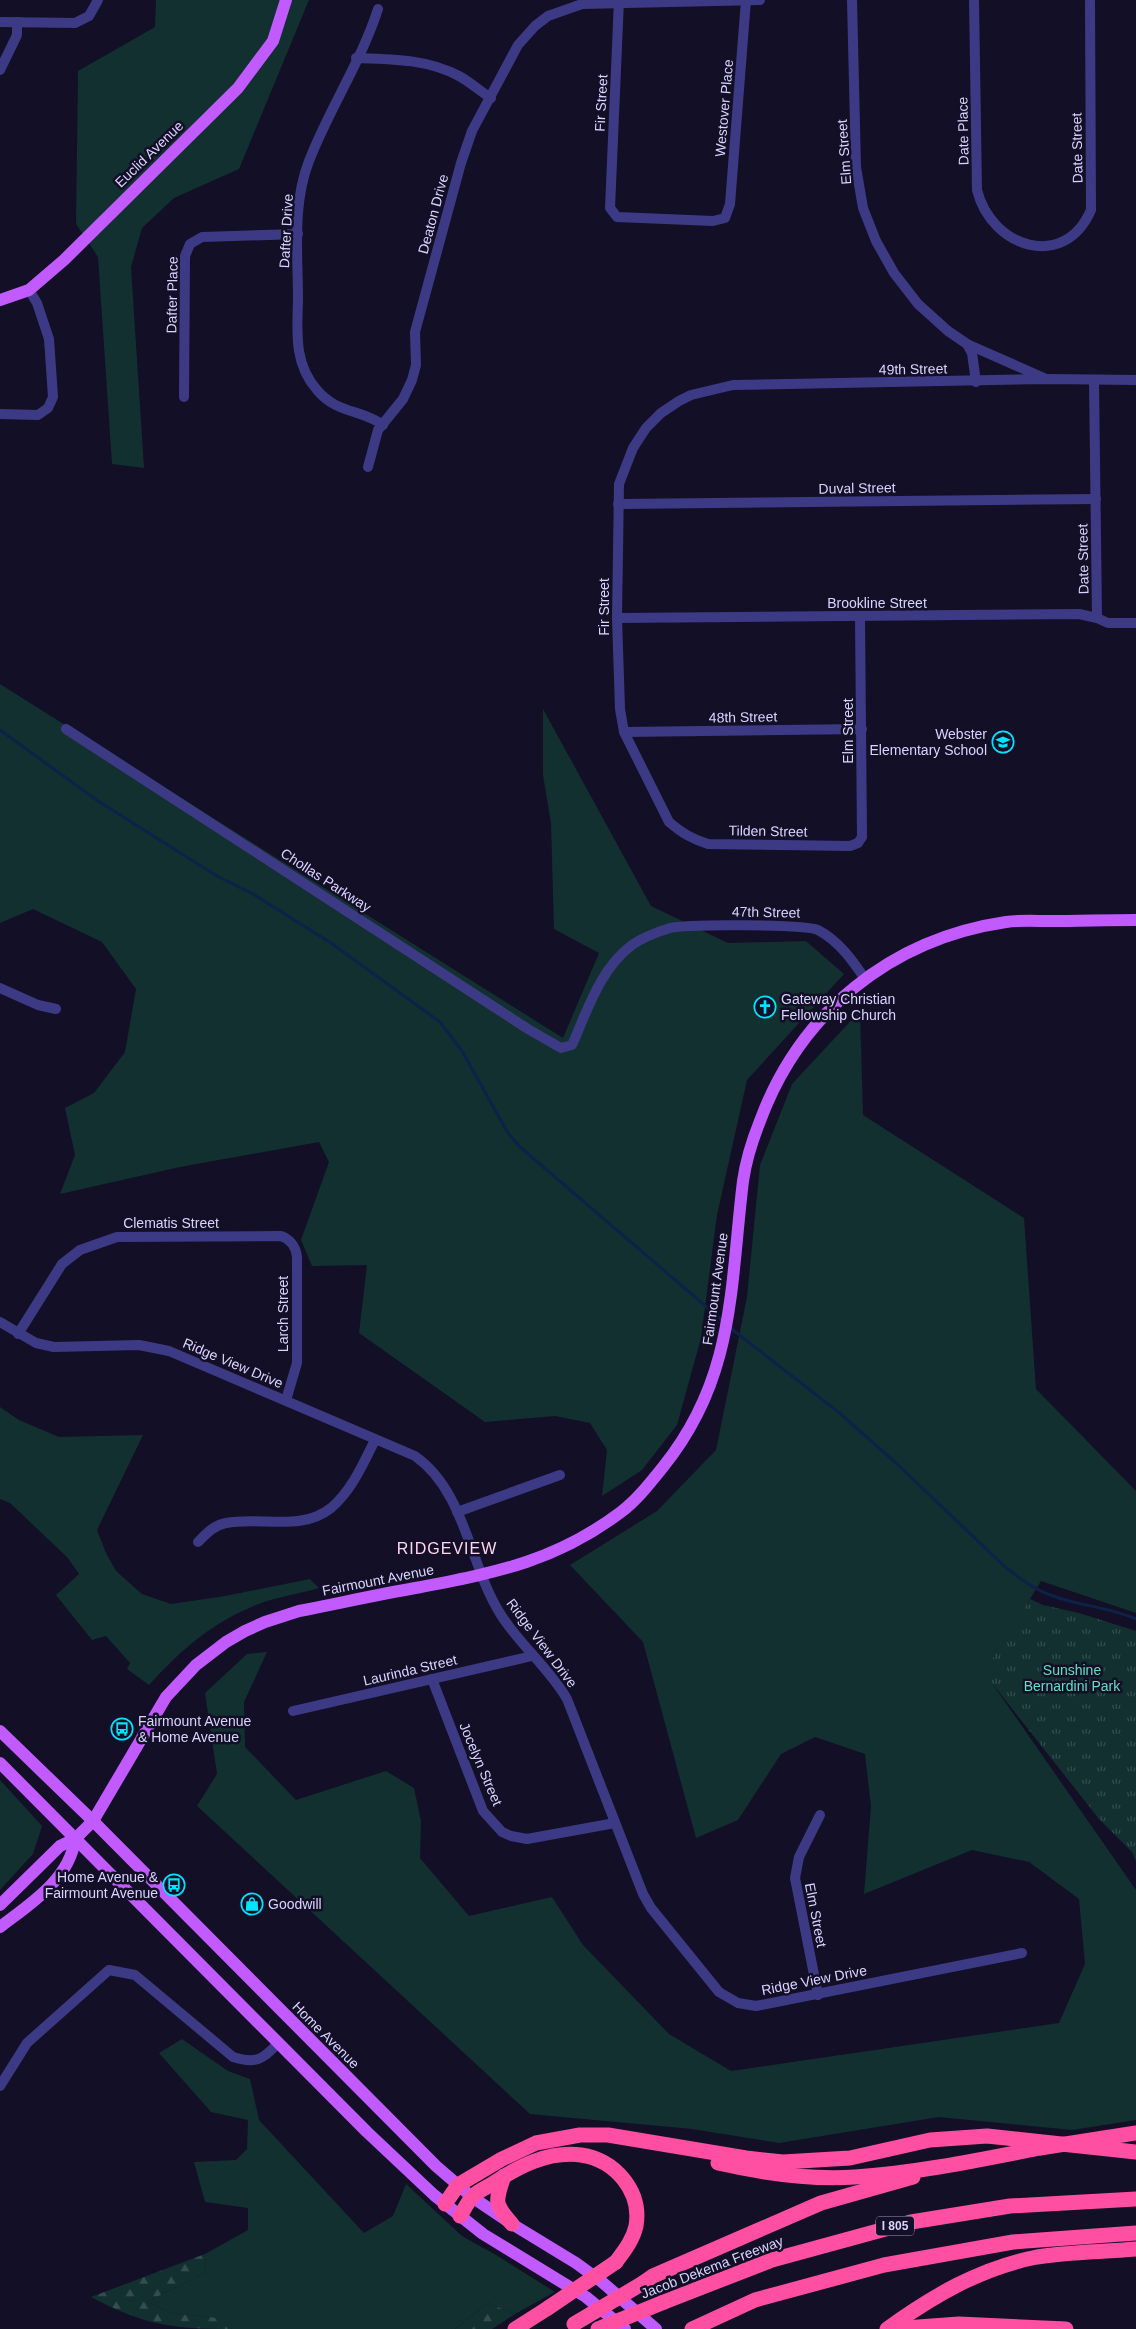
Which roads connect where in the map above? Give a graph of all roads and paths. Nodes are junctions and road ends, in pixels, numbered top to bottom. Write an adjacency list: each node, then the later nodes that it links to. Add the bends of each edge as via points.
1 (98, 0): 11 (street, via 89,16 75,23)
2 (286, 0): 18 (main road, Euclid Avenue, via 272,41 238,88 64,260)
3 (746, 0): 4 (street, Deaton Drive); 8 (street, Deaton Drive); 15 (street, Westover Place, via 730,204 725,218 713,221 617,217)
4 (760, 0)
5 (852, 0): 20 (street, Elm Street, via 856,167 864,208 876,241 894,273 918,304)
6 (974, 0): 17 (street, Date Place, via 977,190 995,226)
7 (1090, 0): 17 (street, Date Street, via 1091,210 1083,226 1064,241 1037,246)
8 (619, 1): 14 (street, Deaton Drive, via 582,4 548,16 518,45); 15 (street, Fir Street)
9 (378, 9): 12 (street, Dafter Drive, via 369,37)
10 (0, 22): 11 (street)
11 (17, 22): 13 (street, via 17,35)
12 (356, 58): 14 (street, via 402,59 443,69 460,76); 16 (street, Dafter Drive, via 308,162 300,193)
13 (0, 70)
14 (491, 98): 28 (street, Deaton Drive, via 472,131 461,162 416,332 416,365 412,380 403,399)
15 (610, 208)
16 (298, 234): 26 (street, Dafter Place, via 202,237 190,244 185,256); 28 (street, Dafter Drive, via 297,348 302,367 324,398 343,410)
17 (1021, 243)
18 (29, 290): 19 (main road, Euclid Avenue); 27 (street, via 49,339 53,397 48,408 38,416)
19 (0, 300)
20 (967, 344): 21 (street, Elm Street); 24 (street, via 972,353)
21 (1048, 380): 23 (street, 49th Street); 24 (street, 49th Street)
22 (1136, 380): 23 (street, 49th Street)
23 (1094, 381): 30 (street, Date Street)
24 (976, 382): 25 (street, 49th Street, via 733,385)
25 (691, 395): 31 (street, Fir Street, via 661,413 640,437 622,471)
26 (184, 397)
27 (0, 414)
28 (383, 425): 29 (street, Deaton Drive, via 378,430)
29 (368, 467)
30 (1096, 499): 31 (street, Duval Street); 34 (street, Date Street)
31 (618, 504): 33 (street, Fir Street)
32 (860, 617): 33 (street, Brookline Street); 34 (street, Brookline Street, via 1079,614); 37 (street, Elm Street)
33 (617, 618): 38 (street, Fir Street, via 620,709)
34 (1097, 618): 35 (street, Brookline Street, via 1108,624)
35 (1136, 623)
36 (66, 729): 45 (street, Chollas Parkway, via 551,1044 561,1048)
37 (862, 729): 38 (street, 48th Street); 40 (street, Elm Street, via 862,837)
38 (624, 732): 39 (street, Fir Street, via 669,822)
39 (681, 832): 40 (street, Tilden Street, via 708,844 850,846)
40 (858, 843)
41 (1136, 920): 42 (main road, via 1008,922 931,943)
42 (865, 979): 45 (street, 47th Street, via 847,952 818,930 794,926 672,928 648,936 619,956 604,975); 54 (main road, Fairmount Avenue, via 829,1008 805,1036 771,1091 750,1146 744,1177 724,1343 716,1372 682,1444 622,1511 574,1543 516,1567)
43 (0, 988): 44 (street, via 38,1005)
44 (56, 1009)
45 (572, 1045)
46 (297, 1257): 48 (street, Clematis Street, via 288,1238 280,1236 117,1237 80,1250 62,1264); 49 (street, Larch Street, via 298,1363)
47 (0, 1322): 48 (street, Ridge View Drive)
48 (18, 1334): 49 (street, Ridge View Drive, via 54,1348 140,1345 169,1351)
49 (286, 1400): 50 (street, Ridge View Drive)
50 (375, 1440): 52 (street, Ridge View Drive, via 415,1456 430,1467 443,1483); 53 (street, via 348,1491 330,1509 304,1521 225,1523 210,1530)
51 (560, 1475): 52 (street)
52 (457, 1512): 54 (street, Ridge View Drive)
53 (198, 1542)
54 (483, 1575): 55 (street, Ridge View Drive, via 501,1615); 61 (main road, Fairmount Avenue, via 299,1611 265,1622 226,1642 196,1665 166,1698)
55 (532, 1656): 56 (street, Laurinda Street); 62 (street, Ridge View Drive, via 559,1685 567,1699)
56 (432, 1679): 57 (street, Laurinda Street); 62 (street, Jocelyn Street, via 483,1811 502,1832 527,1839)
57 (293, 1711)
58 (0, 1731): 61 (main road, Home Avenue)
59 (0, 1762): 63 (main road)
60 (820, 1815): 67 (street, Elm Street, via 799,1857 795,1878)
61 (93, 1821): 63 (main road, Fairmount Avenue); 75 (main road, Home Avenue)
62 (615, 1823): 67 (street, Ridge View Drive, via 651,1908 719,1992 738,2002 756,2006)
63 (75, 1839): 64 (main road, Fairmount Avenue, via 60,1846); 65 (main road, Fairmount Avenue, via 71,1859 64,1870 39,1897); 68 (main road)
64 (0, 1905)
65 (0, 1927)
66 (1022, 1953): 67 (street, Ridge View Drive)
67 (818, 1994)
68 (278, 2043): 69 (street, via 266,2057 248,2062 233,2057 135,1975 108,1970 26,2043); 78 (main road)
69 (0, 2086)
70 (1136, 2133): 73 (highway, bridge)
71 (632, 2139): 72 (highway, via 783,2162 850,2158 930,2140 987,2136); 73 (highway, via 750,2170 790,2176 854,2177); 75 (highway, via 592,2134 536,2143)
72 (1136, 2152)
73 (959, 2164): 83 (highway, bridge, via 821,2204 653,2276)
74 (504, 2176): 76 (highway); 80 (highway, via 497,2205); 84 (highway, bridge, via 531,2162 556,2155 581,2155 601,2160 617,2171 629,2186 636,2204 636,2226 629,2245 616,2262)
75 (458, 2185): 76 (main road, Home Avenue); 78 (highway)
76 (472, 2197): 79 (highway); 80 (main road, Home Avenue)
77 (1136, 2199): 85 (highway, Jacob Dekema Freeway / I 805, bridge, via 1010,2206 911,2222 772,2260)
78 (445, 2204): 79 (main road)
79 (460, 2216): 86 (main road, via 483,2234 586,2297)
80 (512, 2224): 87 (main road, Home Avenue, via 576,2263)
81 (1136, 2233): 88 (highway, via 1013,2242 884,2265 754,2300)
82 (1136, 2249): 89 (highway, via 1037,2257 987,2270 929,2299)
83 (569, 2326)
84 (515, 2329)
85 (598, 2329)
86 (624, 2329)
87 (656, 2329)
88 (692, 2329)
89 (887, 2329)
90 (891, 2329): 91 (highway, via 959,2324)
91 (1066, 2329)

